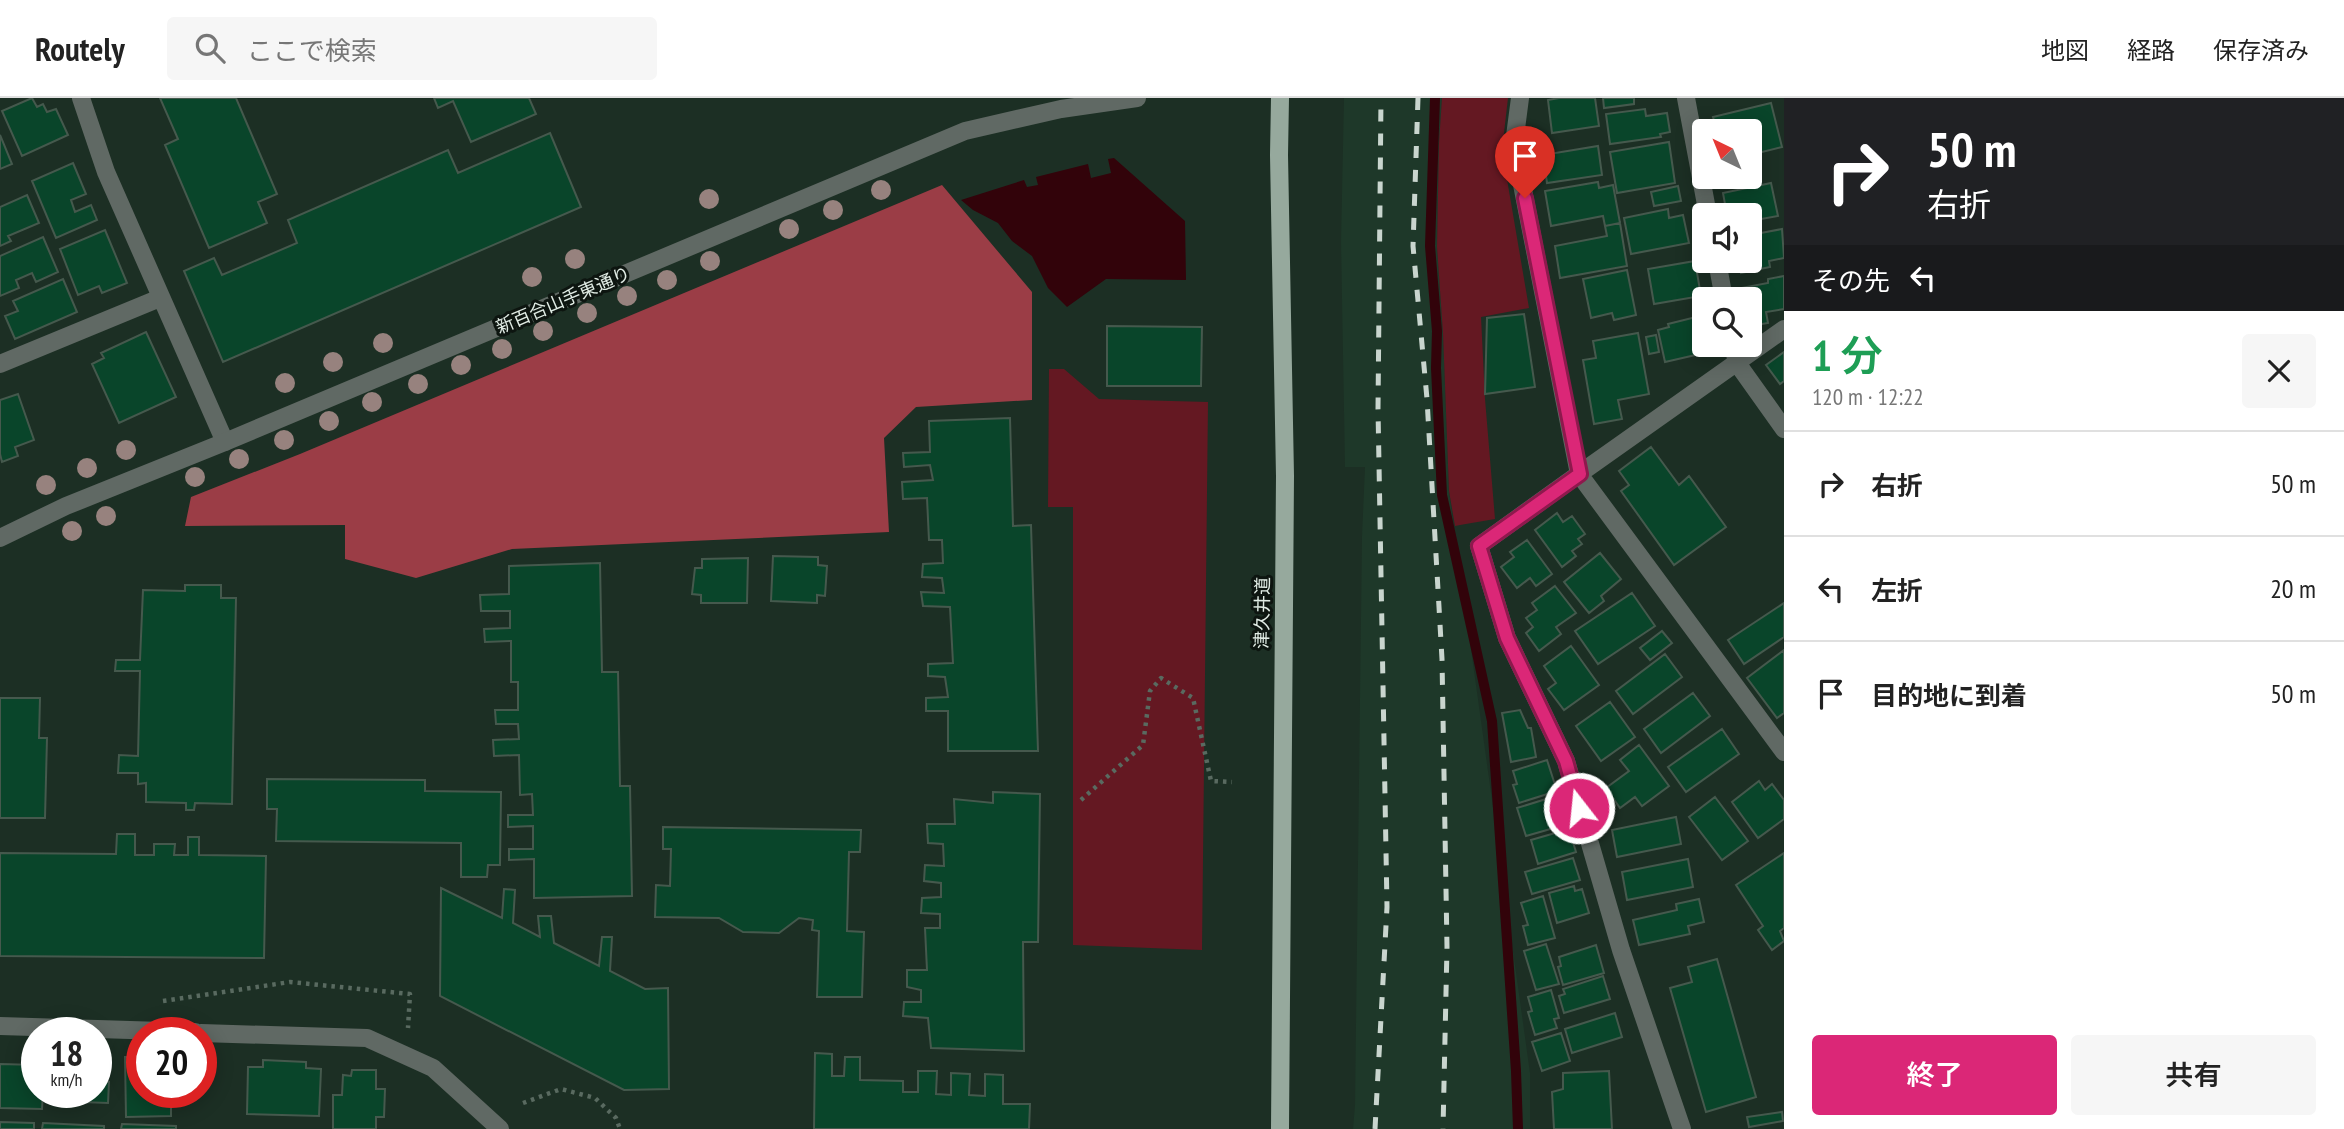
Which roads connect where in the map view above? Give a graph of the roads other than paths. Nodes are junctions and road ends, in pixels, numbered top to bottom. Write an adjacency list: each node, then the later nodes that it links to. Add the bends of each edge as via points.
1 (81, 98): 7 (street, via 106,172)
2 (1137, 98): 14 (street, 新百合山手東通り, via 1061,109 965,131)
3 (1280, 98): 22 (main road, 津久井道, via 1286,476)
4 (1520, 98): 15 (street, via 1514,144)
5 (1686, 98): 6 (street)
6 (1706, 203)
7 (160, 298): 12 (street); 14 (street)
8 (1784, 329): 9 (street)
9 (1762, 340)
10 (1731, 357): 15 (street)
11 (1737, 357): 13 (street)
12 (0, 364)
13 (1784, 429)
14 (225, 442): 16 (street, 新百合山手東通り, via 66,506)
15 (1580, 474): 17 (street); 23 (street, via 1479,546 1507,638 1566,761 1621,950)
16 (0, 538)
17 (1784, 752)
18 (0, 1026): 19 (street)
19 (126, 1030)
20 (217, 1033): 21 (street, via 367,1038 433,1068)
21 (500, 1129)
22 (1280, 1129)
23 (1682, 1129)

